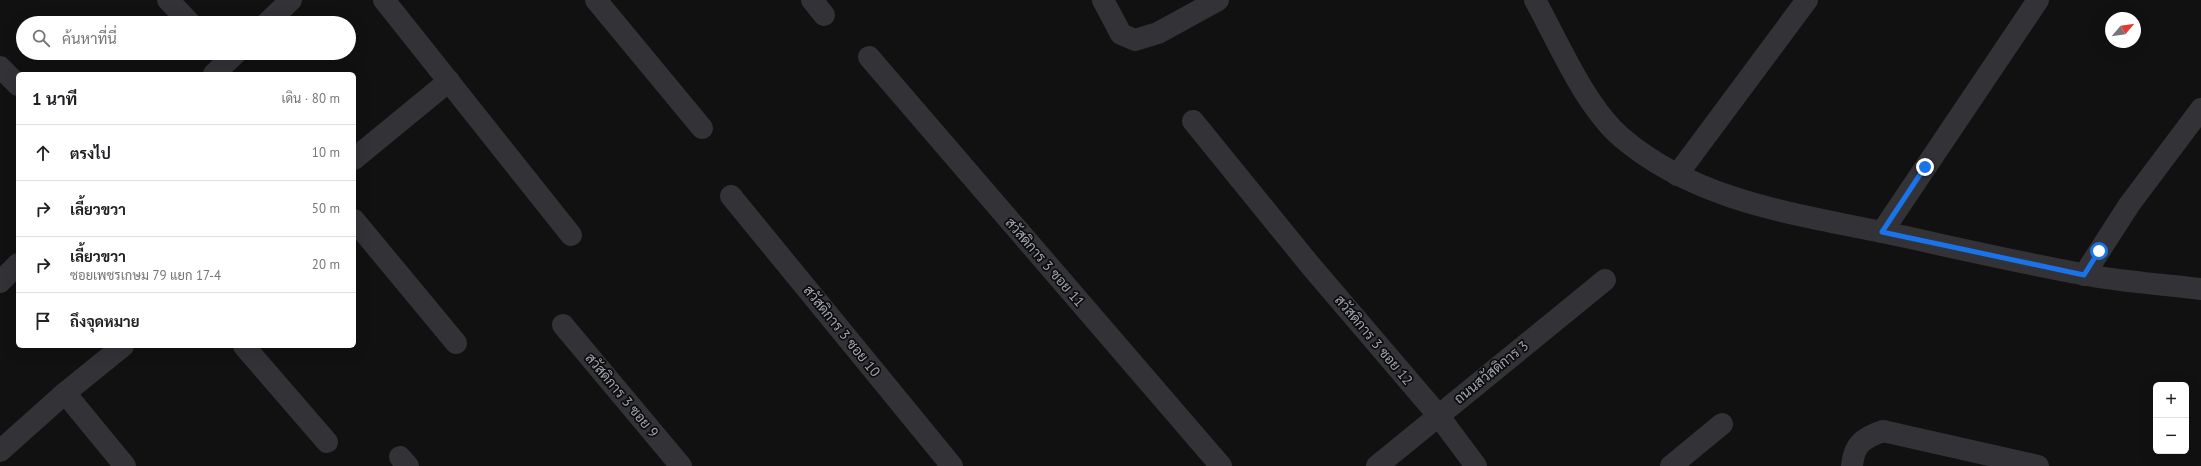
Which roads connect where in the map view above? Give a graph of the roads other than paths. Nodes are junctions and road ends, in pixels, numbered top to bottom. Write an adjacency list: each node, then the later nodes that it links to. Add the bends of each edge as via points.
1 (168, 0): 10 (street)
2 (291, 0): 11 (street)
3 (384, 0): 14 (street)
4 (596, 0): 18 (street)
5 (1103, 0): 6 (street, via 1121,34 1136,40 1158,33)
6 (1218, 0)
7 (1535, 0): 20 (street, via 1596,108 1619,135 1646,157)
8 (1807, 0): 20 (street)
9 (2038, 0): 23 (street)
10 (183, 16)
11 (274, 16)
12 (869, 57): 42 (street, สวัสดิการ 3 ซอย 11)
13 (0, 67): 15 (street)
14 (449, 81): 19 (street); 24 (street)
15 (16, 83)
16 (2201, 109): 26 (street, via 2129,205)
17 (1193, 121): 35 (street, สวัสดิการ 3 ซอย 12, via 1310,265)
18 (702, 128)
19 (356, 157)
20 (1677, 175): 23 (street, via 1731,198 1806,217)
21 (731, 196): 41 (street, สวัสดิการ 3 ซอย 10)
22 (356, 222): 31 (street)
23 (1882, 232): 26 (street)
24 (571, 235)
25 (16, 266): 28 (street)
26 (2084, 275): 29 (street)
27 (1605, 280): 35 (street, ถนนสวัสดิการ 3)
28 (0, 282)
29 (2201, 289)
30 (563, 325): 40 (street, สวัสดิการ 3 ซอย 9)
31 (456, 343)
32 (121, 348): 34 (street)
33 (246, 348): 37 (street)
34 (65, 393): 38 (street); 39 (street)
35 (1438, 415): 43 (street, ถนนสวัสดิการ 3); 44 (street, สวัสดิการ 3 ซอย 12)
36 (1722, 424): 45 (street)
37 (327, 442)
38 (0, 451)
39 (125, 466)
40 (681, 466)
41 (952, 466)
42 (1221, 466)
43 (1377, 466)
44 (1476, 466)
45 (1671, 466)
46 (1852, 466): 47 (street, via 1853,452 1865,437 1883,431)
47 (2038, 466)

